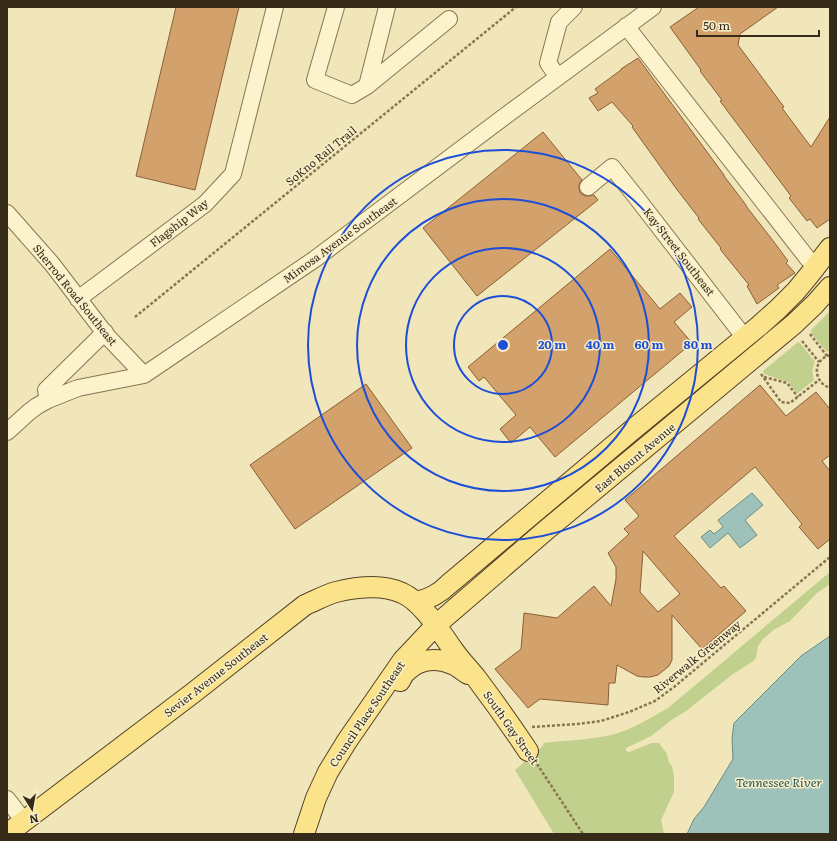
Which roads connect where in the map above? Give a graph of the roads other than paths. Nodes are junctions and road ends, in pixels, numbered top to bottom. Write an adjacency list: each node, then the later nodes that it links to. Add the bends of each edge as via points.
1 (275, 7): 15 (street, Flagship Way, via 233,174 206,204)
2 (336, 7): 9 (street, via 316,80 352,94)
3 (387, 7): 9 (street)
4 (574, 7): 8 (street, via 559,22 548,63)
5 (653, 7): 7 (street, Mimosa Avenue Southeast)
6 (449, 20): 9 (street)
7 (626, 26): 8 (street, Mimosa Avenue Southeast); 13 (street, via 808,259)
8 (558, 77): 19 (street, Mimosa Avenue Southeast, via 315,260)
9 (367, 86)
10 (588, 187): 17 (street, Kay Street Southeast, via 612,167)
11 (7, 213): 15 (street, Sherrod Road Southeast, via 52,264)
12 (830, 248): 13 (main road)
13 (824, 267): 17 (main road, via 810,274 778,310)
14 (830, 287): 18 (main road, East Blount Avenue)
15 (78, 299): 16 (street, Sherrod Road Southeast)
16 (105, 332): 19 (street, Sherrod Road Southeast); 20 (street, via 46,390)
17 (745, 338): 18 (main road); 22 (main road)
18 (758, 364): 23 (main road, East Blount Avenue)
19 (144, 375): 20 (street, Mimosa Avenue Southeast, via 78,388)
20 (48, 400): 21 (street, Mimosa Avenue Southeast, via 29,412)
21 (7, 432)
22 (532, 515): 23 (main road); 24 (main road, via 442,591 427,600)
23 (545, 531): 25 (main road, East Blount Avenue)
24 (416, 602): 25 (main road, Sevier Avenue Southeast); 30 (main road, Sevier Avenue Southeast, via 403,593 385,587 335,592 305,605)
25 (436, 625): 26 (main road, South Gay Street); 27 (main road, Council Place Southeast, via 402,660)
26 (477, 679): 27 (main road, via 453,664 430,660 419,663 406,671 384,704); 28 (main road, South Gay Street)
27 (359, 723): 32 (main road, Council Place Southeast, via 328,772)
28 (528, 752)
29 (7, 799): 30 (street)
30 (24, 821): 31 (main road, Sevier Avenue Southeast)
31 (7, 834)
32 (304, 834)

